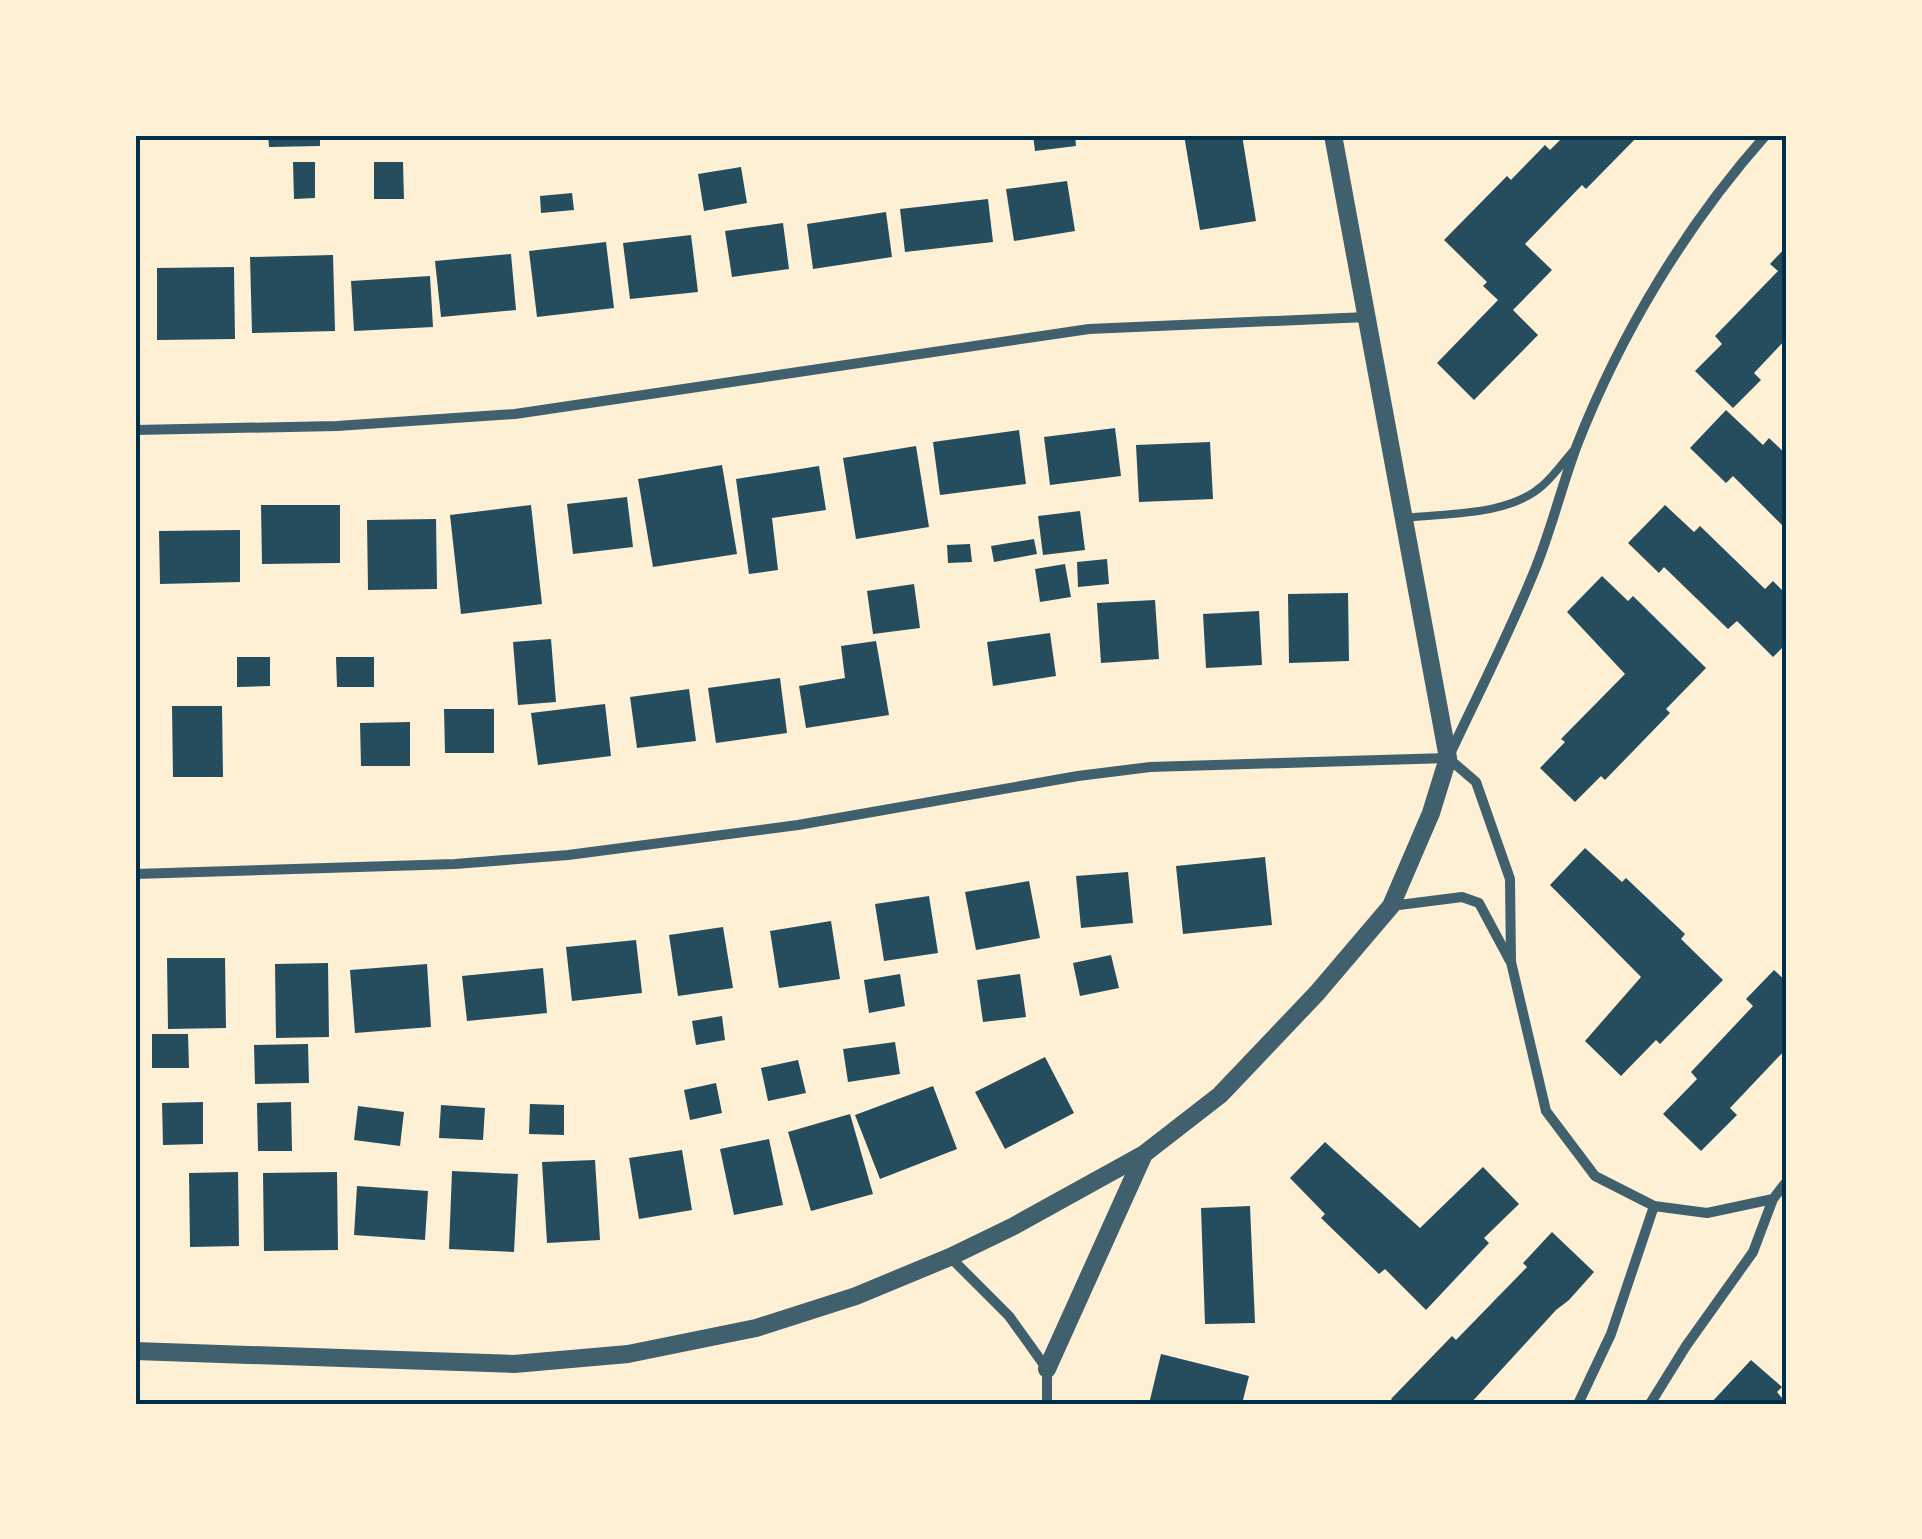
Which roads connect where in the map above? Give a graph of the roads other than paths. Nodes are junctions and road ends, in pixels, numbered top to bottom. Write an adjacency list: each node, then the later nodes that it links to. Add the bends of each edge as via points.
1 (1332, 135): 3 (street)
2 (1766, 135): 5 (street, via 1656,284)
3 (1367, 317): 4 (street, via 1089,330 514,414); 6 (street)
4 (135, 430)
5 (1576, 446): 6 (lane, via 1542,487 1517,501); 7 (street, via 1536,567)
6 (1404, 518): 7 (street)
7 (1448, 758): 8 (street, via 1150,767 669,844 455,864); 9 (street); 10 (street, via 1476,782 1510,879)
8 (135, 874)
9 (1391, 906): 10 (street, via 1462,897 1479,903); 11 (street, via 1220,1095)
10 (1510, 962): 14 (street, via 1546,1111 1594,1176)
11 (1144, 1154): 15 (street); 17 (street)
12 (1787, 1181): 13 (street)
13 (1773, 1199): 14 (street, via 1707,1212); 20 (street, via 1753,1252)
14 (1654, 1206): 19 (street, via 1611,1334)
15 (950, 1257): 16 (street, via 756,1328 628,1354 514,1364); 17 (street, via 1009,1316)
16 (135, 1350)
17 (1047, 1369): 18 (street)
18 (1048, 1404)
19 (1578, 1404)
20 (1650, 1404)

